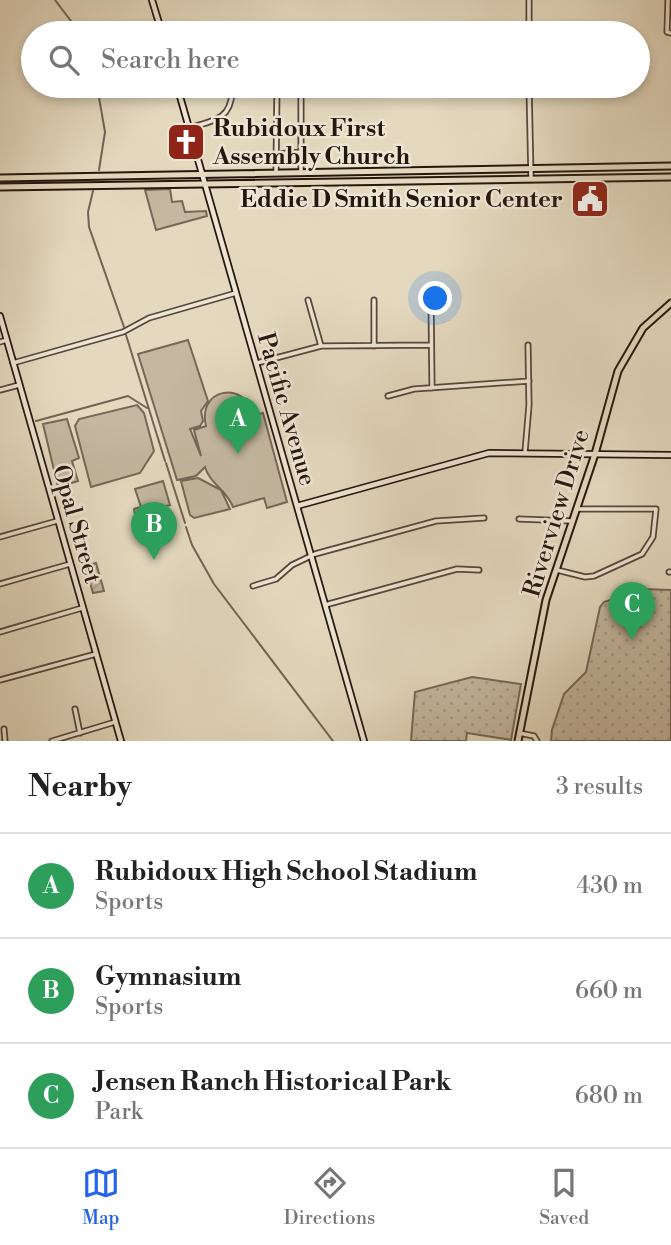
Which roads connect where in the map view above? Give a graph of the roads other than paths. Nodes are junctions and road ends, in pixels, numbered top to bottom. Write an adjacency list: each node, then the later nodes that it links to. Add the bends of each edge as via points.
1 (152, 0): 4 (street)
2 (529, 0): 5 (street)
3 (667, 0): 6 (street)
4 (158, 21)
5 (530, 21)
6 (669, 32)
7 (180, 98): 12 (street, Pacific Avenue)
8 (231, 98): 12 (street, via 227,113 219,119)
9 (277, 98): 14 (street)
10 (301, 98): 13 (street)
11 (529, 98): 16 (street)
12 (189, 128): 19 (street, Pacific Avenue)
13 (301, 152): 14 (street); 18 (street)
14 (277, 154): 17 (street)
15 (671, 166): 16 (main road)
16 (531, 169): 18 (main road); 22 (street)
17 (276, 173): 18 (main road); 19 (main road)
18 (302, 173)
19 (202, 174): 21 (main road); 23 (street, Pacific Avenue)
20 (671, 177): 22 (main road)
21 (0, 178)
22 (531, 178): 23 (main road)
23 (205, 184): 24 (main road); 25 (street, Pacific Avenue)
24 (0, 187)
25 (236, 293): 37 (street); 38 (street, Pacific Avenue)
26 (431, 299): 33 (street)
27 (308, 300): 35 (street)
28 (374, 300): 36 (street)
29 (671, 303): 45 (main road, Riverview Drive, via 643,328 623,358)
30 (0, 316): 31 (street, Opal Street)
31 (7, 340): 32 (street); 37 (street, Opal Street)
32 (0, 342)
33 (431, 345): 36 (street); 41 (street)
34 (528, 345): 39 (street)
35 (321, 346): 36 (street); 38 (street)
36 (374, 347)
37 (13, 363): 40 (street, Opal Street)
38 (256, 363): 47 (street, Pacific Avenue)
39 (529, 381): 41 (street); 44 (street)
40 (19, 385): 42 (street); 51 (street, Opal Street)
41 (432, 388): 43 (street)
42 (0, 390)
43 (388, 396)
44 (525, 452): 45 (street); 47 (street, via 489,453)
45 (595, 454): 46 (street); 48 (main road, Riverview Drive)
46 (671, 455)
47 (297, 506): 54 (street, Pacific Avenue)
48 (577, 509): 52 (main road, Riverview Drive); 57 (street, via 656,509 653,537 642,554 594,576)
49 (484, 519): 54 (street, via 436,521)
50 (519, 519): 52 (street)
51 (57, 521): 53 (street); 55 (street, Opal Street)
52 (572, 521): 57 (main road, Riverview Drive)
53 (0, 537)
54 (311, 556): 59 (street, via 276,579); 60 (street, Pacific Avenue)
55 (70, 564): 58 (street); 61 (street, Opal Street)
56 (479, 570): 60 (street, via 457,569)
57 (556, 570): 69 (main road, Riverview Drive)
58 (0, 584)
59 (253, 586)
60 (325, 605): 73 (street, Pacific Avenue)
61 (82, 608): 62 (street); 63 (street, Opal Street)
62 (0, 632)
63 (96, 654): 64 (street); 66 (street, Opal Street)
64 (0, 680)
65 (75, 709): 68 (street)
66 (115, 722): 68 (street); 72 (street, Opal Street)
67 (4, 729): 70 (street)
68 (80, 733): 71 (street)
69 (520, 733): 74 (main road, Riverview Drive); 75 (street)
70 (5, 741)
71 (52, 741)
72 (121, 741)
73 (364, 741)
74 (518, 741)
75 (537, 741)

